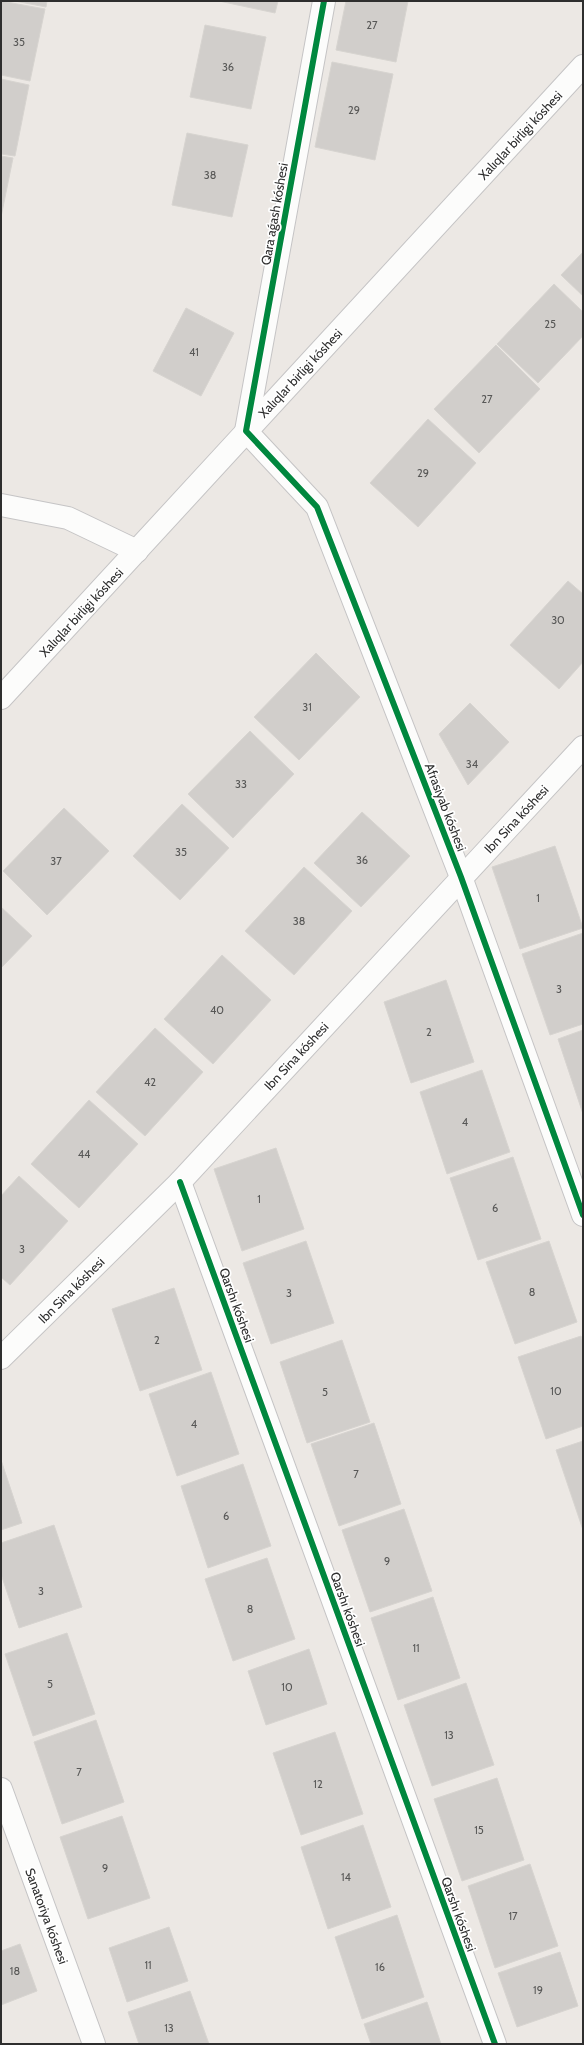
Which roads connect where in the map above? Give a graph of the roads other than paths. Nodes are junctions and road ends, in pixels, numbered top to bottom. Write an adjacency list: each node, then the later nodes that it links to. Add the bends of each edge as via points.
1 (324, 1): 3 (street, Qara aǵash kóshesi)
2 (583, 66): 3 (street, Xalıqlar birligi kóshesi)
3 (246, 431): 5 (street, Xalıqlar birligi kóshesi); 8 (street, Afrasiyab kóshesi, via 317,507)
4 (1, 505): 5 (street, via 68,518)
5 (137, 551): 6 (street, Xalıqlar birligi kóshesi)
6 (1, 698)
7 (583, 748): 8 (street, Ibn Sina kóshesi)
8 (461, 877): 9 (street, Ibn Sina kóshesi); 10 (street, Afrasiyab kóshesi)
9 (180, 1182): 11 (street, Ibn Sina kóshesi); 14 (street, Qarshı kóshesi)
10 (583, 1215)
11 (1, 1358)
12 (1, 1789): 13 (street, Sanatoriya kóshesi)
13 (94, 2044)
14 (495, 2044)

